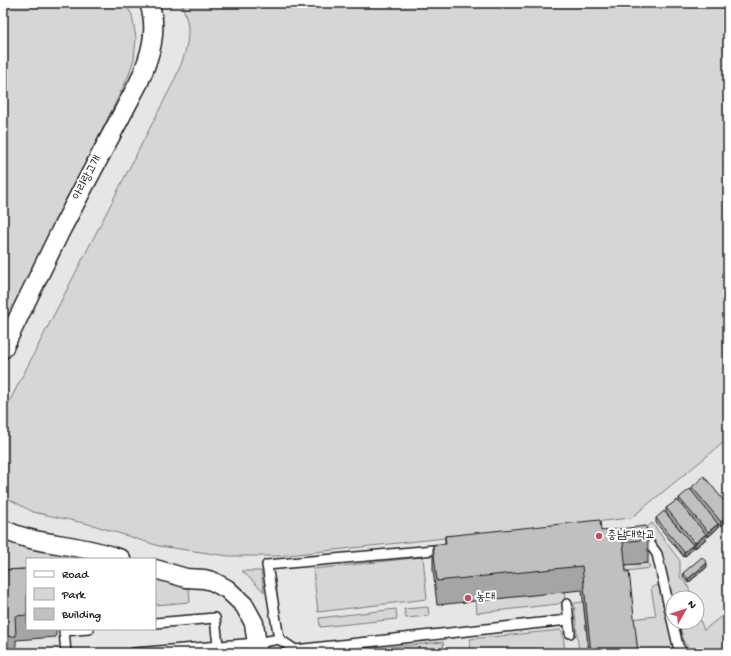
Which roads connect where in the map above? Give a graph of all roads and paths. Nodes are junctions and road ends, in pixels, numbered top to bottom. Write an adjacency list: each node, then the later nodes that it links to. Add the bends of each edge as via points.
1 (149, 3): 2 (street, 아리랑고개, via 154,20 154,32 146,67 61,230)
2 (3, 349)
3 (3, 529): 6 (street, via 12,534)
4 (632, 531): 18 (lane, via 640,530 657,554 678,646)
5 (457, 547): 13 (lane, via 267,565)
6 (118, 558)
7 (156, 569): 15 (street, via 186,578 212,581 227,589 244,605 254,623)
8 (566, 604): 9 (lane)
9 (568, 620): 12 (lane); 13 (lane, via 295,650)
10 (156, 623): 14 (lane, via 215,618)
11 (76, 630): 16 (lane, via 64,631)
12 (570, 633)
13 (278, 639): 15 (lane)
14 (218, 645): 15 (lane); 17 (lane)
15 (257, 648)
16 (66, 653)
17 (134, 653)
18 (684, 653)

